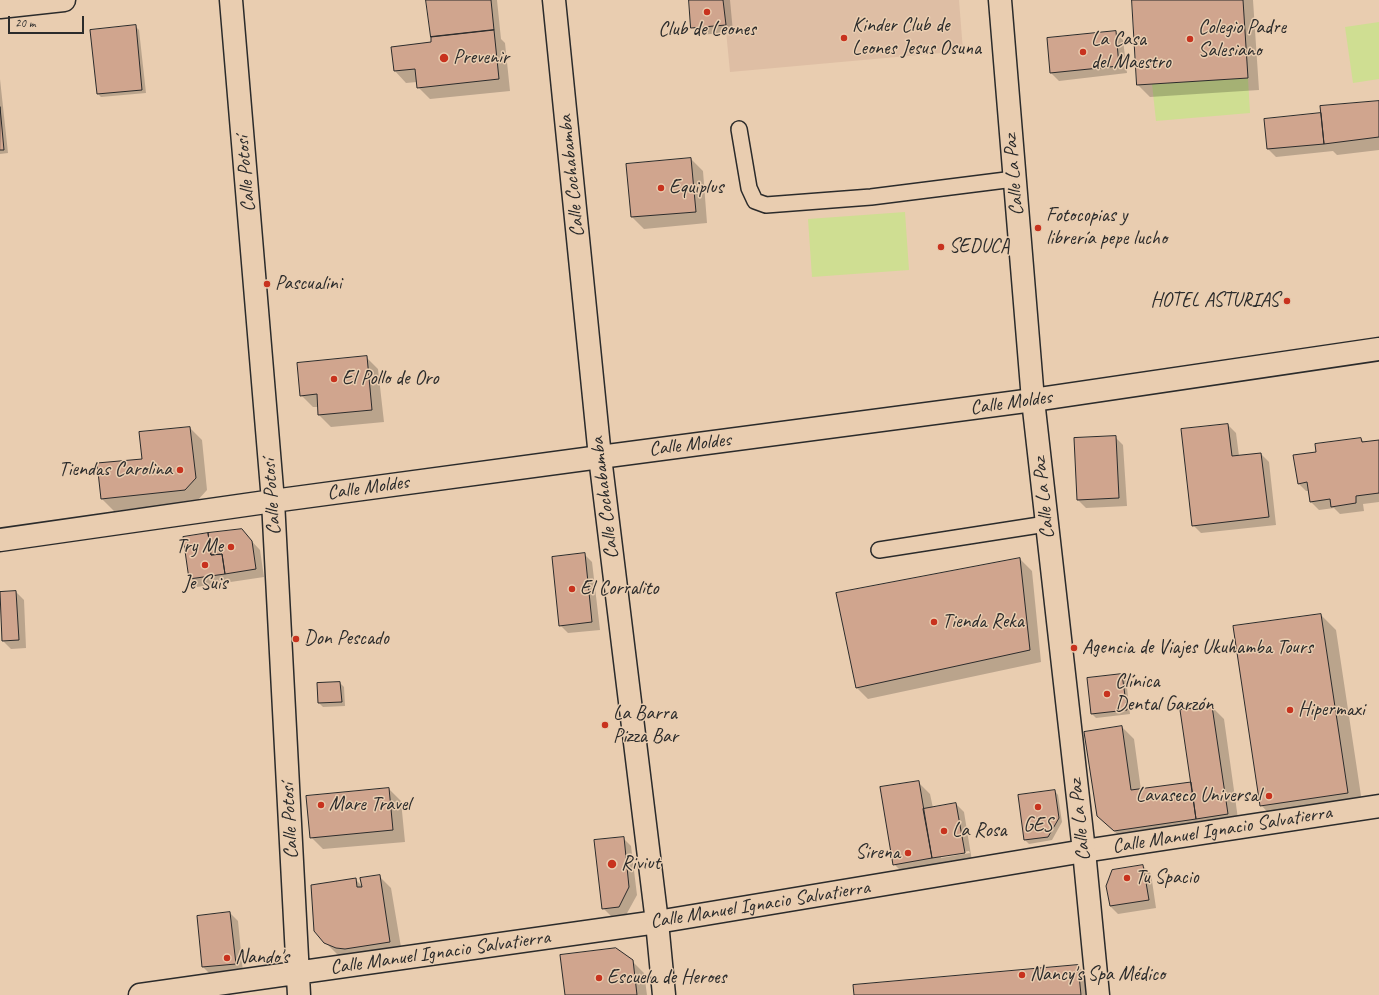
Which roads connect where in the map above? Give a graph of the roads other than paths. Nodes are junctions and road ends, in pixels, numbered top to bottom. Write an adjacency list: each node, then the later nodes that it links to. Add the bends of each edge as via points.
1 (64, 0): 5 (street)
2 (231, 0): 11 (street, Calle Potosí)
3 (554, 0): 10 (street, Calle Cochabamba)
4 (1000, 0): 7 (street, Calle La Paz)
5 (0, 8)
6 (739, 129): 7 (lane, via 749,188 755,201 766,205 871,197)
7 (1014, 179): 9 (street, Calle La Paz)
8 (1379, 349): 9 (street, Calle Moldes)
9 (1033, 400): 10 (street, Calle Moldes); 12 (street, Calle La Paz)
10 (600, 457): 11 (street, Calle Moldes); 17 (street, Calle Cochabamba)
11 (273, 501): 13 (street, Calle Moldes); 18 (street, Calle Potosí)
12 (1046, 524): 14 (lane); 16 (street, Calle La Paz)
13 (0, 540)
14 (879, 550)
15 (1379, 806): 16 (street, Calle Manuel Ignacio Salvatierra)
16 (1084, 851): 17 (street, Calle Manuel Ignacio Salvatierra); 22 (street, Calle La Paz)
17 (657, 922): 18 (street, Calle Manuel Ignacio Salvatierra); 21 (street, Calle Cochabamba)
18 (298, 973): 19 (street, Calle Manuel Ignacio Salvatierra); 20 (street, Calle Potosí)
19 (140, 995)
20 (299, 995)
21 (664, 995)
22 (1098, 995)

